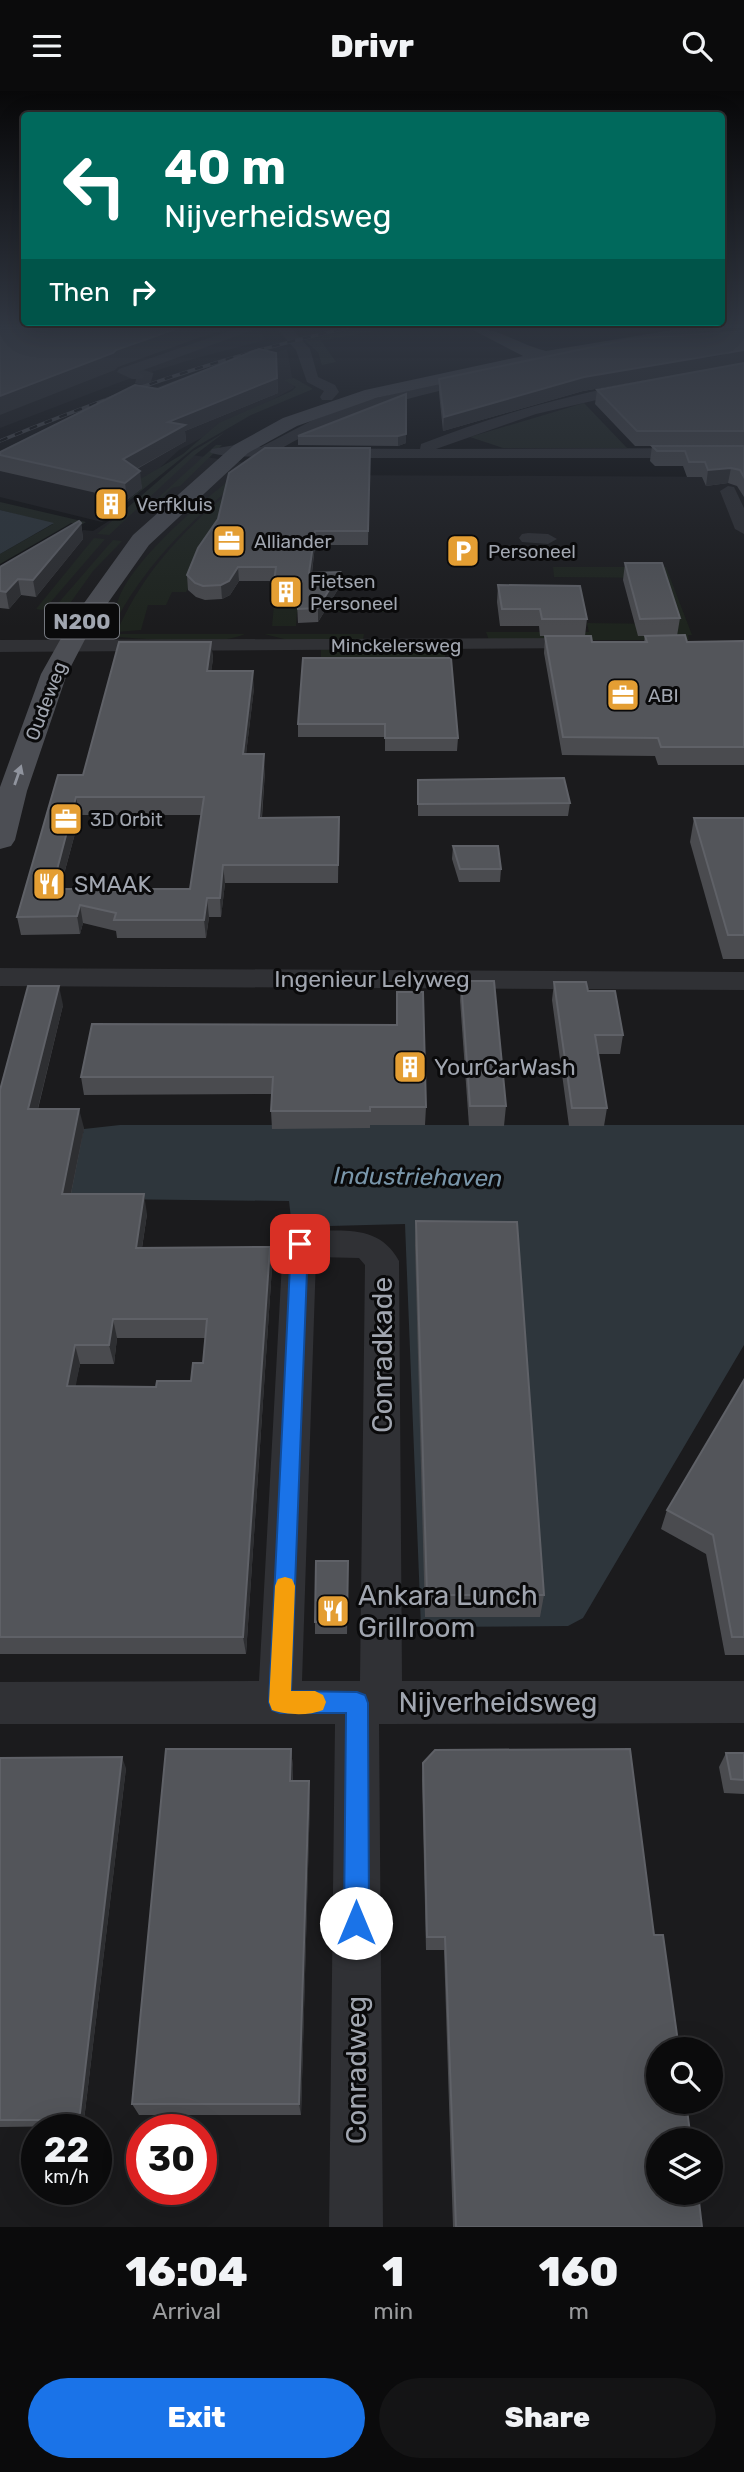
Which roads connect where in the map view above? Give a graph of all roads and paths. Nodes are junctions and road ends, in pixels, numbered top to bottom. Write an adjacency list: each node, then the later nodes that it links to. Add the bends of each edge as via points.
1 (278, 428): 4 (main road, Oudeweg / N200)
2 (302, 428): 4 (street, Oudeweg)
3 (479, 428): 6 (street)
4 (241, 451): 6 (street); 12 (main road, Oudeweg / N200, via 129,554)
5 (744, 453): 6 (street)
6 (409, 454)
7 (727, 491): 8 (street)
8 (744, 529)
9 (528, 538): 10 (street)
10 (548, 538)
11 (601, 644): 12 (street, Minckelersweg)
12 (58, 645): 13 (street, Minckelersweg); 14 (main road, Oudeweg / N200, via 30,678); 15 (main road, Oudeweg / N200, one-way to 12, via 54,674)
13 (0, 646)
14 (0, 768)
15 (0, 840)
16 (0, 977): 17 (street, Ingenieur Lelyweg)
17 (744, 981)
18 (280, 1702): 19 (street, Nijverheidsweg); 19 (street, Conradkade, via 300,1244 368,1245 382,1261); 21 (street, Nijverheidsweg)
19 (369, 1702): 20 (street, Nijverheidsweg); 22 (street, Conradweg)
20 (744, 1702)
21 (0, 1703)
22 (356, 2227)

